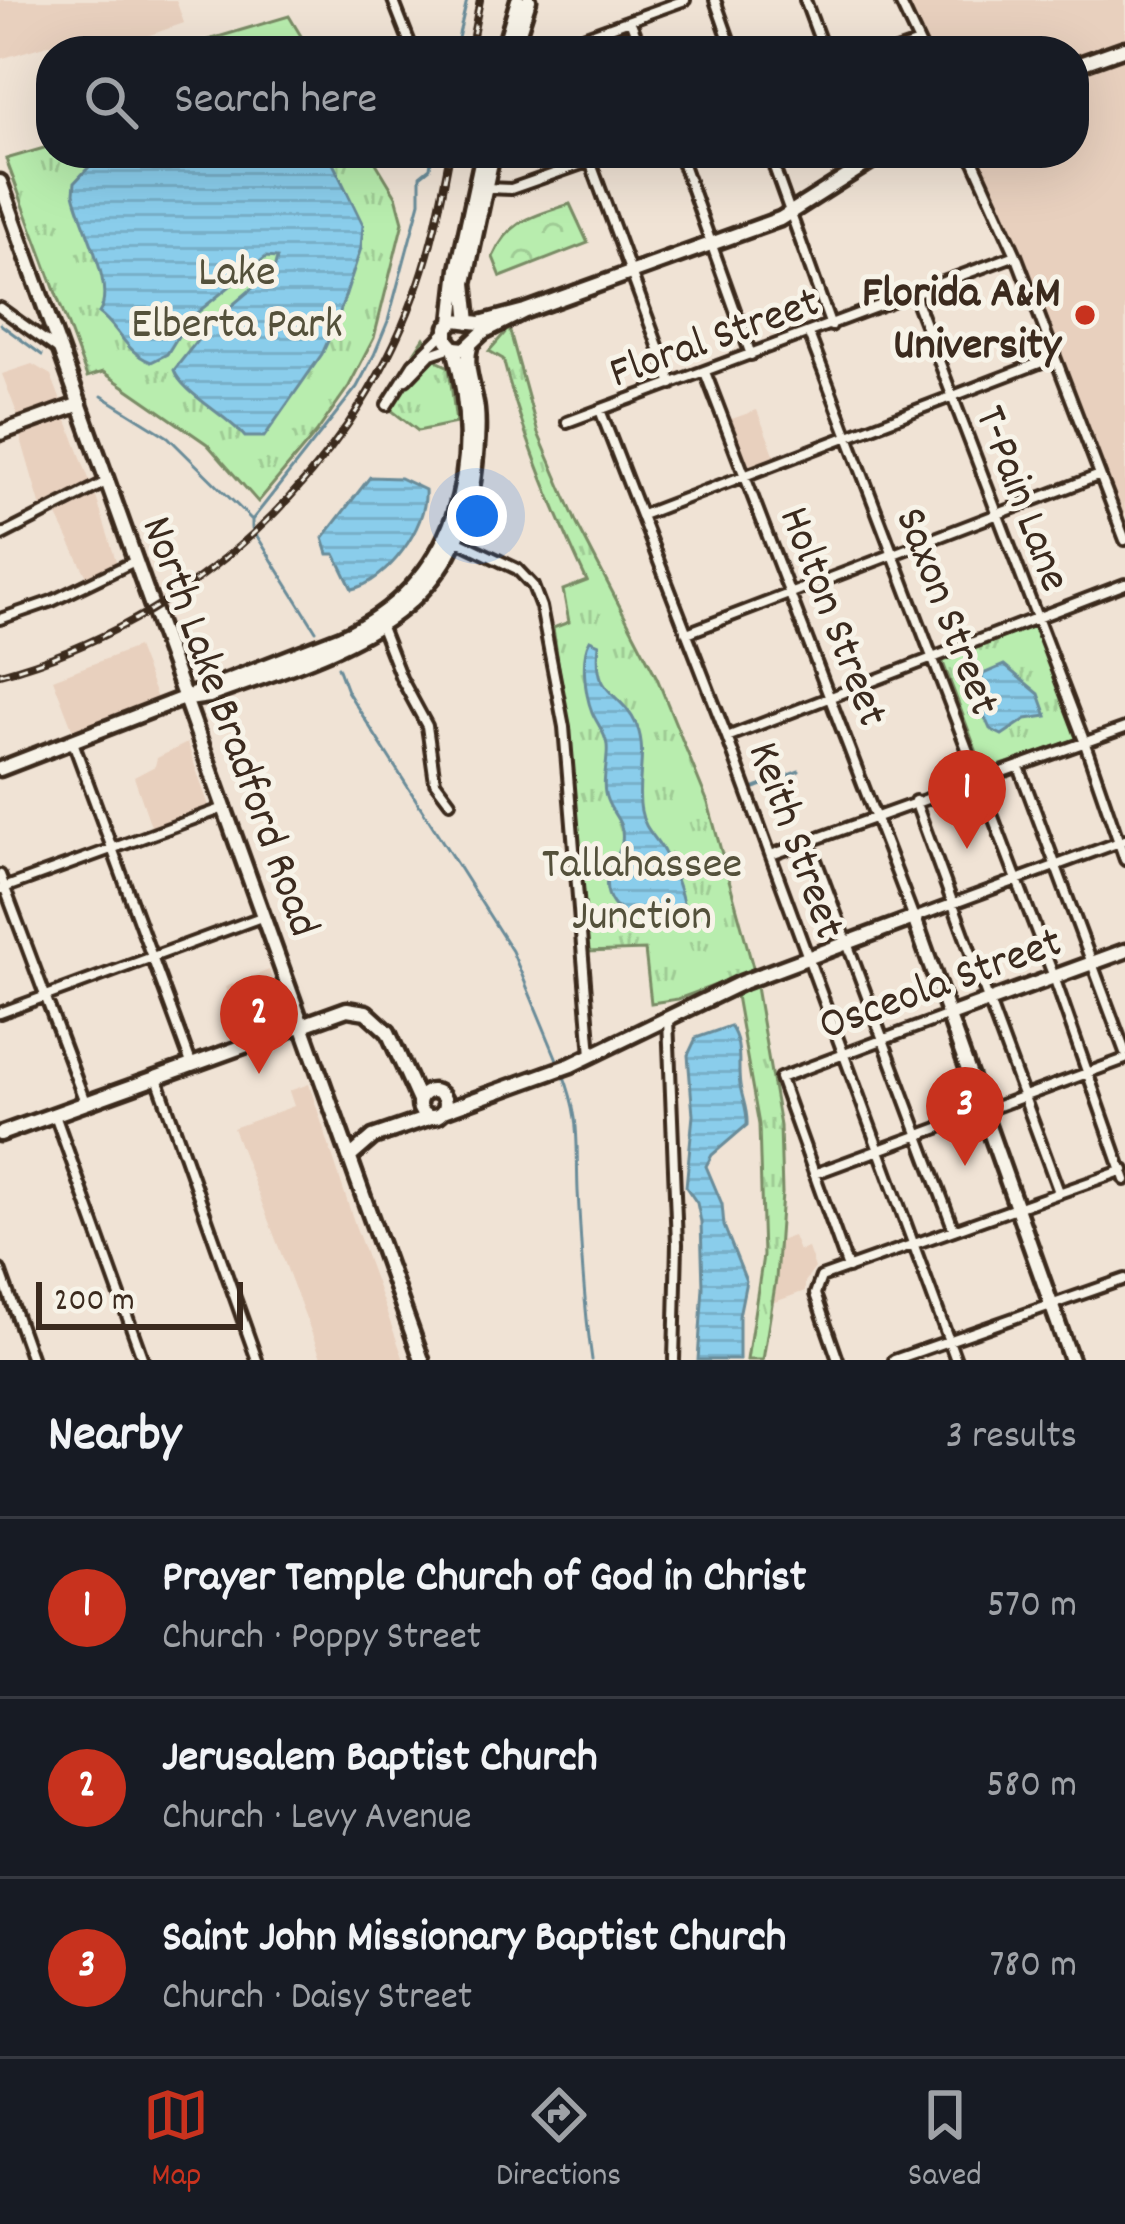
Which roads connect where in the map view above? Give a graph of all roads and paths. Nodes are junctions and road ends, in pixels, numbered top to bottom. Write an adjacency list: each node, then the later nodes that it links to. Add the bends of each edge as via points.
1 (393, 0): 9 (street)
2 (518, 0): 10 (street)
3 (529, 0): 11 (street)
4 (686, 0): 8 (street)
5 (715, 0): 14 (street)
6 (805, 0): 15 (street)
7 (898, 0): 16 (street)
8 (630, 20): 12 (street); 13 (street)
9 (407, 36)
10 (512, 36)
11 (515, 36)
12 (587, 36)
13 (636, 36)
14 (728, 36)
15 (818, 36)
16 (916, 36)
17 (1125, 48): 18 (street)
18 (1089, 61)
19 (480, 168): 38 (street)
20 (490, 168): 28 (street)
21 (562, 168): 28 (street, via 512,189)
22 (592, 168): 32 (street)
23 (684, 168): 30 (street)
24 (774, 168): 29 (street)
25 (861, 168): 29 (street)
26 (977, 168): 31 (street)
27 (0, 182): 42 (street, North Lake Bradford Road)
28 (486, 188): 36 (street, via 466,278)
29 (791, 213): 30 (street); 37 (street)
30 (712, 244): 32 (street); 43 (street)
31 (1016, 255): 33 (street, Floral Street); 44 (street)
32 (632, 273): 35 (street); 47 (street)
33 (913, 293): 37 (street, Floral Street); 48 (street, T-Pain Lane)
34 (0, 308): 42 (street)
35 (525, 311): 36 (street); 40 (street)
36 (470, 322): 38 (street); 40 (street)
37 (831, 326): 39 (street, Floral Street)
38 (449, 327): 41 (street); 46 (street)
39 (809, 334): 43 (street, Floral Street); 54 (street, Saxon Street)
40 (472, 343): 41 (street); 61 (street, via 467,361 478,435 472,493)
41 (453, 348): 46 (street, via 431,354); 61 (street, via 468,427)
42 (62, 352): 49 (street, North Lake Bradford Road)
43 (751, 355): 45 (street, Floral Street)
44 (1054, 357): 48 (street); 56 (street)
45 (705, 372): 47 (street, Floral Street); 55 (street, Holton Street)
46 (405, 381): 50 (street)
47 (672, 384): 51 (street, Floral Street)
48 (952, 396): 54 (street); 58 (street, T-Pain Lane)
49 (80, 404): 53 (street); 57 (street, North Lake Bradford Road)
50 (387, 405)
51 (601, 410): 52 (street, Floral Street); 59 (street, Keith Street)
52 (567, 422)
53 (0, 433)
54 (849, 436): 55 (street); 63 (street, Saxon Street)
55 (745, 475): 59 (street); 66 (street, Holton Street)
56 (1100, 476): 58 (street); 62 (street)
57 (107, 481): 60 (street); 64 (street, North Lake Bradford Road)
58 (998, 514): 63 (street); 67 (street, T-Pain Lane)
59 (642, 515): 70 (street, Keith Street)
60 (0, 536)
61 (452, 538): 69 (street, via 422,591); 73 (street, via 370,622); 112 (street, via 520,572 543,613 564,727)
62 (1125, 540)
63 (895, 554): 66 (street); 71 (street, Saxon Street)
64 (136, 560): 68 (street); 73 (street, North Lake Bradford Road)
65 (1125, 584): 67 (street)
66 (790, 594): 70 (street); 72 (street, Holton Street)
67 (1037, 618): 71 (street); 77 (street, T-Pain Lane)
68 (0, 619)
69 (380, 627): 73 (street, via 349,645); 82 (street, via 427,726 435,782)
70 (687, 633): 75 (street, Keith Street)
71 (934, 658): 72 (street); 80 (street, Saxon Street)
72 (830, 697): 75 (street); 84 (street, Holton Street)
73 (187, 699): 76 (street); 83 (street, North Lake Bradford Road)
74 (1125, 728): 77 (street)
75 (727, 737): 88 (street, Keith Street)
76 (73, 742): 79 (street); 87 (street)
77 (1084, 743): 78 (street); 86 (street, T-Pain Lane)
78 (1019, 766): 80 (street); 90 (street)
79 (0, 769)
80 (980, 779): 81 (street); 92 (street, Saxon Street)
81 (915, 801): 84 (street); 94 (street)
82 (450, 802)
83 (225, 808): 87 (street); 95 (street, North Lake Bradford Road)
84 (875, 816): 85 (street); 96 (street, Holton Street)
85 (809, 841): 88 (street); 97 (street)
86 (1122, 841): 89 (street, T-Pain Lane); 90 (street)
87 (112, 848): 93 (street); 99 (street)
88 (771, 855): 100 (street, Keith Street)
89 (1125, 860)
90 (1056, 865): 92 (street); 101 (street)
91 (0, 875): 93 (street)
92 (1017, 880): 94 (street); 102 (street, Saxon Street)
93 (2, 888): 103 (street)
94 (951, 904): 96 (street); 104 (street)
95 (265, 916): 99 (street); 108 (street, North Lake Bradford Road)
96 (914, 918): 97 (street); 106 (street, Holton Street)
97 (847, 943): 100 (street); 109 (street)
98 (1125, 951): 101 (street, Osceola Street)
99 (152, 957): 103 (street); 113 (street)
100 (808, 957): 107 (street); 110 (street, Keith Street)
101 (1091, 963): 102 (street, Osceola Street); 111 (street)
102 (1054, 977): 104 (street, Osceola Street); 114 (street, Saxon Street)
103 (45, 996): 105 (street); 118 (street)
104 (988, 1001): 106 (street, Osceola Street); 117 (street)
105 (0, 1012)
106 (950, 1015): 109 (street, Osceola Street); 120 (street, Holton Street)
107 (668, 1018): 112 (street); 144 (street)
108 (304, 1022): 113 (street); 116 (street, via 346,1009 366,1012 388,1032); 123 (street, North Lake Bradford Road)
109 (883, 1039): 110 (street, Osceola Street); 125 (street)
110 (845, 1053): 127 (street, Keith Street); 130 (street, Osceola Street, via 780,1080)
111 (1125, 1056): 114 (street)
112 (591, 1057): 119 (street)
113 (191, 1064): 115 (street)
114 (1089, 1073): 117 (street); 129 (street, Saxon Street)
115 (156, 1076): 118 (street); 142 (street)
116 (420, 1096): 119 (street, via 437,1092); 119 (street, via 423,1114); 122 (street)
117 (1022, 1097): 120 (street); 131 (street)
118 (85, 1102): 121 (street)
119 (439, 1109): 122 (street)
120 (985, 1111): 125 (street); 132 (street, Holton Street)
121 (55, 1114): 124 (street); 141 (street)
122 (409, 1124): 126 (street)
123 (342, 1133): 126 (street); 128 (street, North Lake Bradford Road)
124 (0, 1134)
125 (918, 1136): 127 (street); 133 (street)
126 (374, 1137): 128 (street)
127 (879, 1150): 130 (street); 134 (street, Keith Street)
128 (350, 1157): 143 (street, North Lake Bradford Road)
129 (1124, 1173): 131 (street)
130 (814, 1174): 135 (street)
131 (1059, 1192): 132 (street)
132 (1017, 1207): 133 (street); 138 (street, Holton Street)
133 (954, 1230): 134 (street)
134 (914, 1244): 135 (street); 139 (street, Keith Street)
135 (848, 1268): 145 (street, via 816,1281)
136 (0, 1270): 140 (street)
137 (1125, 1279): 138 (street)
138 (1052, 1305): 139 (street); 148 (street, Holton Street)
139 (949, 1341): 146 (street); 147 (street, Keith Street)
140 (32, 1360)
141 (143, 1360)
142 (257, 1360)
143 (422, 1360)
144 (674, 1360)
145 (838, 1360)
146 (893, 1360)
147 (956, 1360)
148 (1071, 1360)

